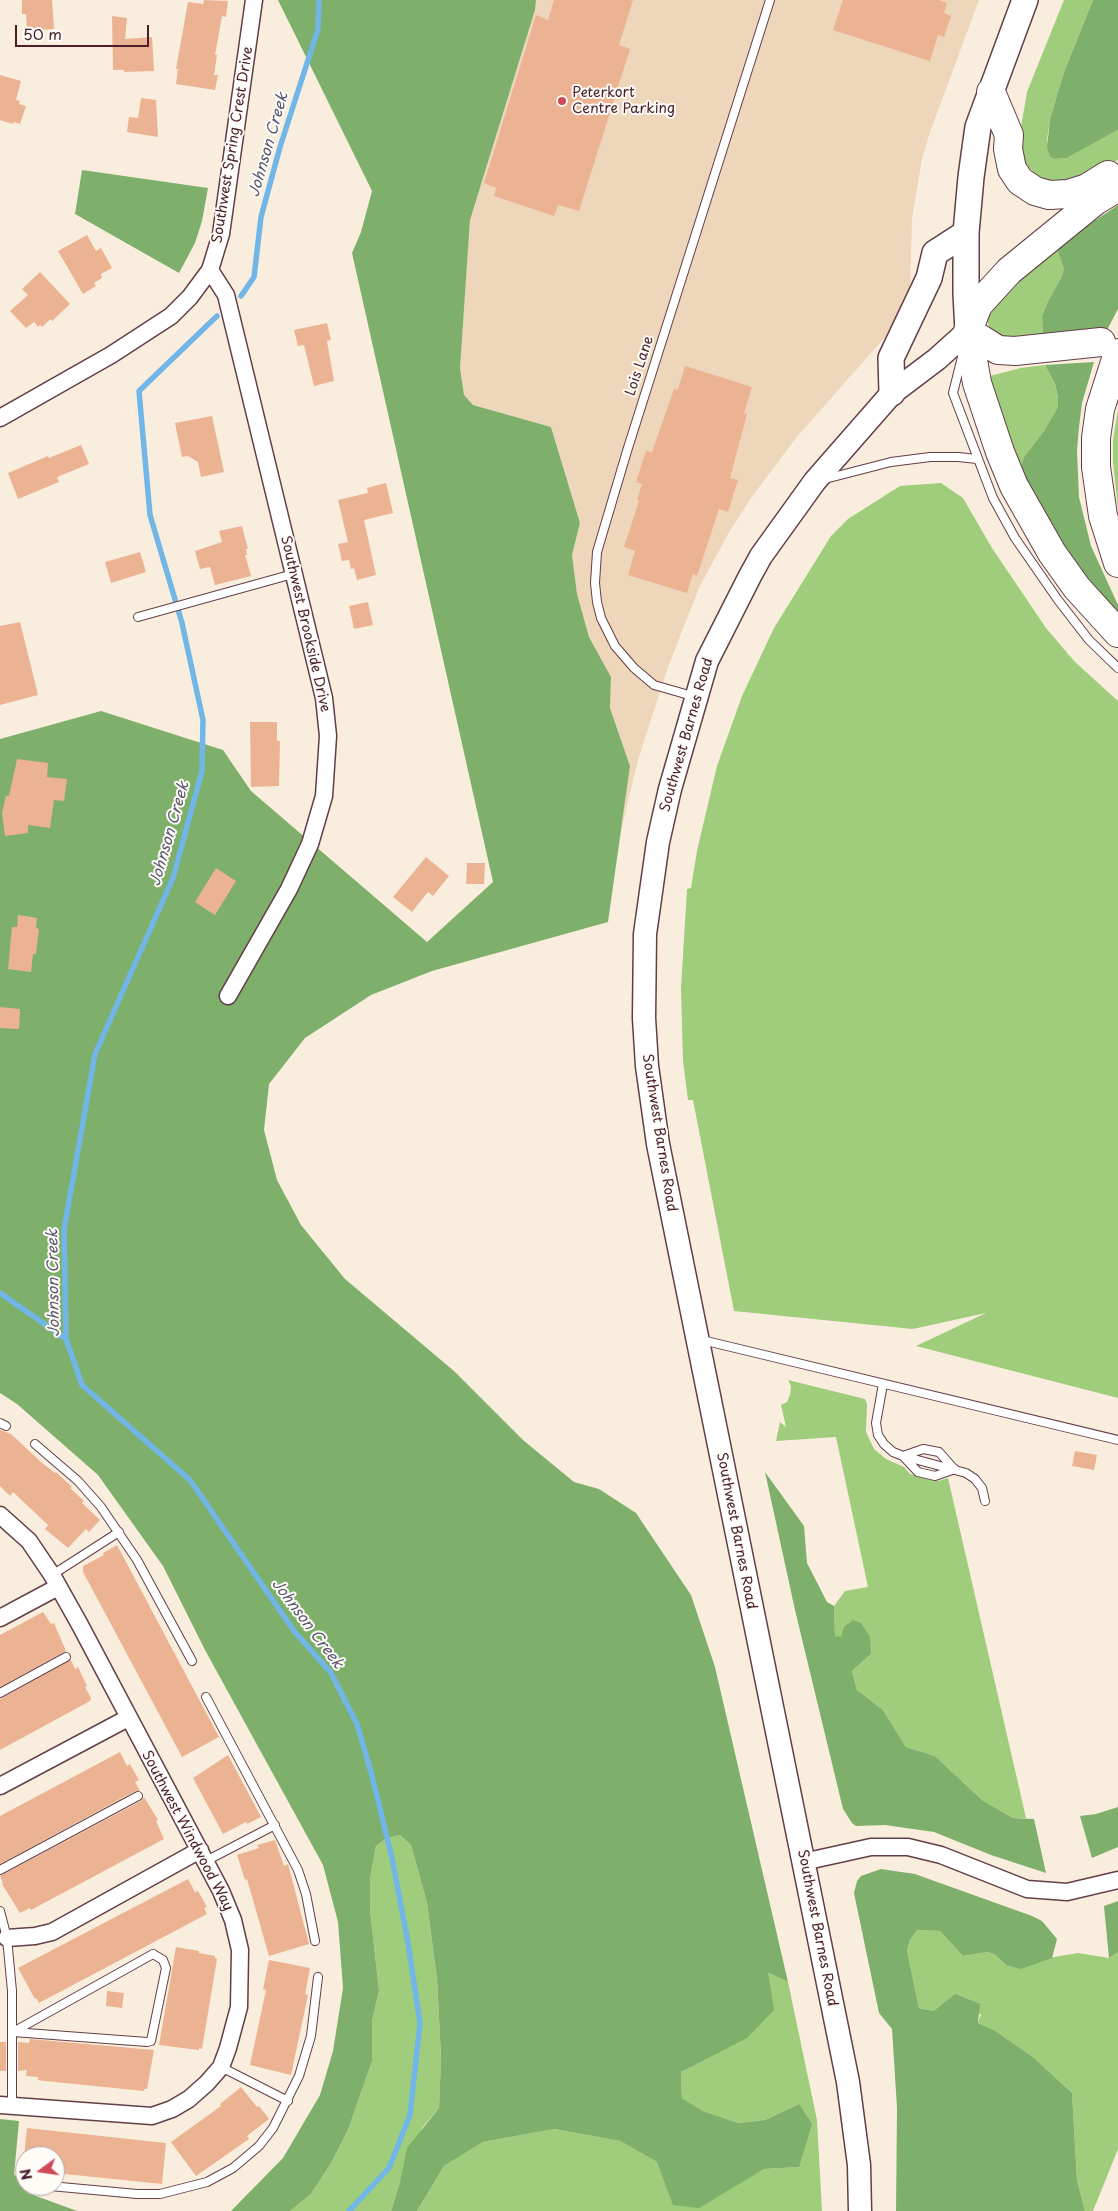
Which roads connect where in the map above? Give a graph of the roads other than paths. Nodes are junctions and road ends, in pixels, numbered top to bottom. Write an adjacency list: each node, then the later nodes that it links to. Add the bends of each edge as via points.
1 (254, 0): 8 (street, Southwest Spring Crest Drive, via 221,234)
2 (770, 0): 20 (lane, Lois Lane, via 597,552 597,602 615,646 654,685)
3 (1025, 0): 4 (main road)
4 (990, 92): 5 (highway, via 1009,134 1012,169 1020,181 1035,191 1049,195 1068,194 1087,188); 7 (main road, via 978,127)
5 (1118, 169)
6 (1118, 187): 9 (highway, via 1095,201 1009,272 978,305)
7 (966, 233): 9 (main road); 11 (main road, via 935,253 929,278 891,358)
8 (210, 270): 12 (street, Southwest Spring Crest Drive, via 171,316 111,355); 16 (street, Southwest Brookside Drive, via 226,295)
9 (968, 331): 10 (highway, via 998,350); 11 (main road, Southwest Barnes Road); 13 (lane, via 953,393); 18 (highway, via 977,383 1014,486 1057,560 1077,588)
10 (1109, 348): 15 (highway, via 1096,438 1096,467 1103,516)
11 (892, 393): 14 (main road, Southwest Barnes Road)
12 (0, 418)
13 (977, 460): 14 (lane, via 930,457 891,462); 19 (lane, via 992,498 1036,568 1090,640)
14 (815, 481): 20 (main road, Southwest Barnes Road, via 750,576 707,661)
15 (1118, 563)
16 (293, 574): 17 (lane); 21 (street, Southwest Brookside Drive, via 324,698 328,736 325,786 315,830 301,867)
17 (138, 617)
18 (1118, 633)
19 (1118, 668)
20 (697, 698): 22 (main road, Southwest Barnes Road, via 658,842 645,934 643,984 647,1066 658,1144)
21 (228, 996)
22 (697, 1339): 23 (lane); 42 (main road, Southwest Barnes Road)
23 (883, 1384): 24 (lane); 26 (lane, via 876,1423 878,1435 888,1448)
24 (1118, 1440)
25 (35, 1444): 30 (lane, via 78,1482)
26 (903, 1456): 27 (lane); 27 (lane, via 918,1472 935,1476); 27 (lane, via 923,1449 939,1452)
27 (955, 1469): 28 (lane, via 975,1479 982,1488)
28 (985, 1501)
29 (0, 1515): 31 (street, Southwest Windwood Way, via 29,1541)
30 (119, 1532): 31 (lane); 34 (lane)
31 (55, 1581): 32 (street); 37 (street, Southwest Windwood Way)
32 (0, 1618)
33 (66, 1657): 35 (lane)
34 (192, 1661)
35 (0, 1692)
36 (206, 1697): 40 (lane)
37 (128, 1718): 38 (street); 41 (street, Southwest Windwood Way)
38 (0, 1786)
39 (138, 1796): 43 (lane)
40 (275, 1825): 41 (lane); 47 (lane, via 298,1870)
41 (203, 1855): 46 (street, via 52,1932); 50 (street, Southwest Windwood Way, via 234,1920 240,1950 239,2007)
42 (803, 1862): 44 (street, via 871,1847 908,1847 941,1855 1027,1889 1067,1892); 54 (main road, Southwest Barnes Road, via 855,2126 860,2165)
43 (0, 1870)
44 (1118, 1880)
45 (0, 1911): 46 (lane)
46 (7, 1938): 49 (lane)
47 (315, 1941)
48 (318, 1977): 51 (lane, via 311,2036)
49 (13, 2032): 49 (lane, via 151,2041 166,1968 163,1960 153,1954); 52 (lane)
50 (221, 2067): 51 (lane); 52 (street, Southwest Windwood Way, via 189,2099 152,2116)
51 (288, 2101): 53 (lane, via 258,2146 233,2168 208,2182 152,2194)
52 (6, 2105)
53 (65, 2187)
54 (860, 2211)

